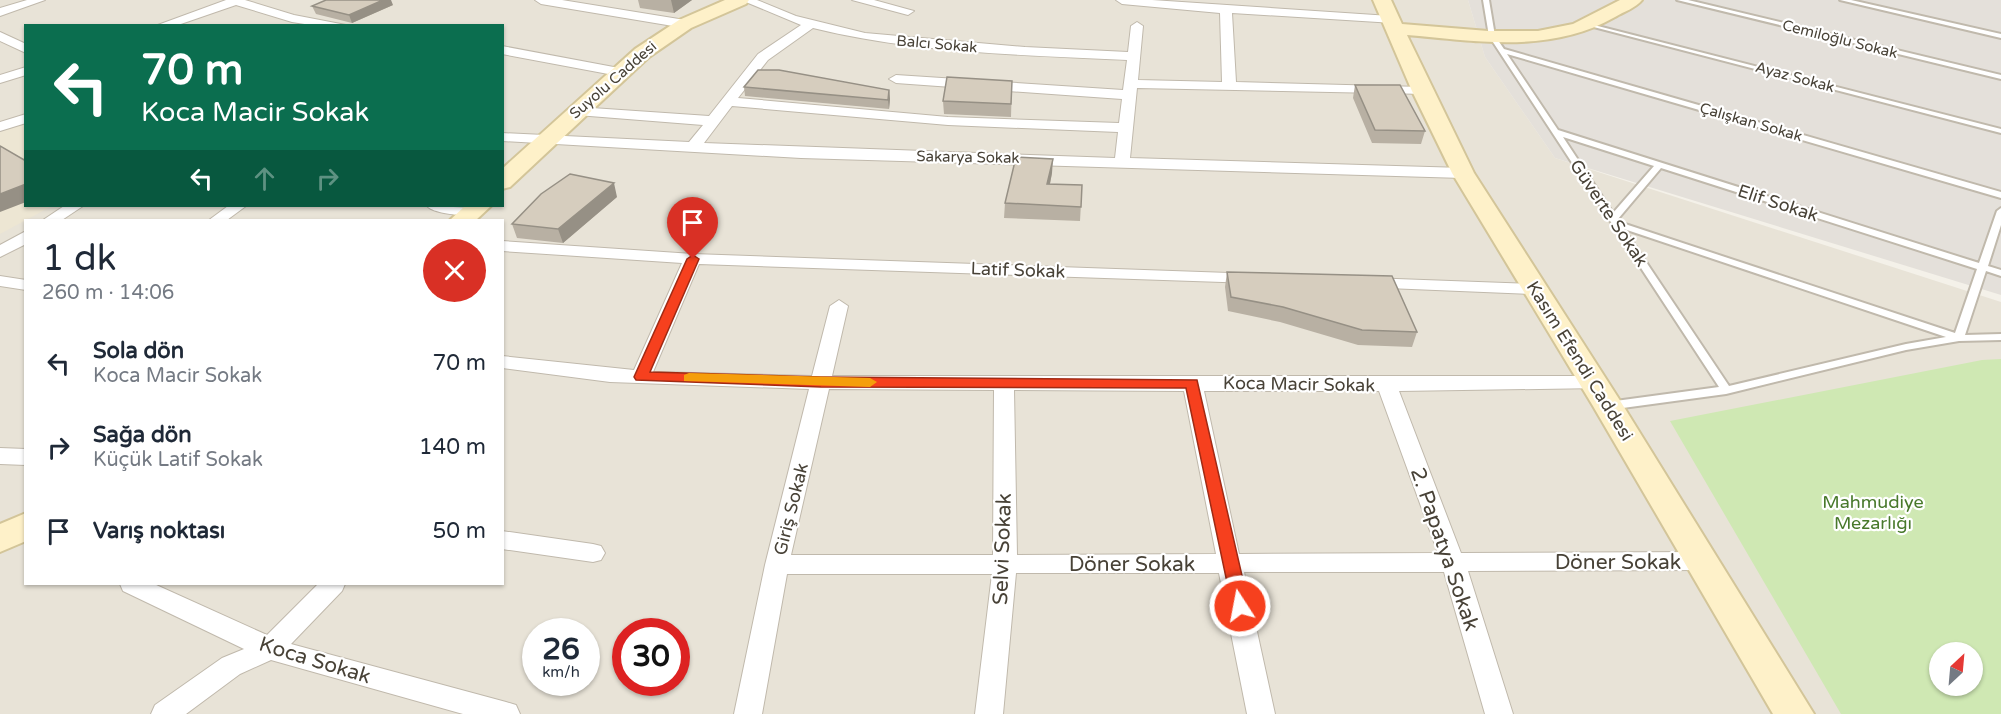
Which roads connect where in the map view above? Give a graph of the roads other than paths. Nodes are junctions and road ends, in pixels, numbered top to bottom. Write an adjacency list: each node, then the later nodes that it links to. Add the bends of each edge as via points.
1 (39, 0): 14 (street)
2 (236, 0): 16 (street); 17 (street)
3 (541, 0): 20 (street)
4 (740, 0): 20 (street, Suyolu Caddesi)
5 (747, 0): 21 (street, Balcı Sokak)
6 (858, 0): 13 (street)
7 (1122, 0): 12 (street)
8 (1486, 0): 26 (lane)
9 (1633, 0): 22 (street)
10 (1680, 0): 32 (lane, Cemiloğlu Sokak)
11 (1843, 0): 25 (lane)
12 (1226, 10): 15 (street); 35 (street)
13 (908, 11)
14 (0, 12)
15 (1388, 16): 26 (street); 37 (street, Kasım Efendi Caddesi)
16 (292, 18): 18 (street); 19 (street)
17 (167, 24)
18 (277, 24)
19 (332, 24)
20 (685, 24): 31 (street, Suyolu Caddesi)
21 (810, 24): 29 (street, Balcı Sokak, via 865,37); 38 (street, via 763,57)
22 (1588, 24): 26 (street, via 1550,35); 44 (lane, Ayaz Sokak)
23 (1137, 26): 29 (street)
24 (0, 36): 27 (street)
25 (2001, 36)
26 (1497, 43): 45 (lane, Güverte Sokak); 53 (lane, Çalışkan Sokak)
27 (24, 48)
28 (504, 50): 31 (street)
29 (1133, 56): 36 (street)
30 (24, 72): 33 (street)
31 (620, 72): 39 (street, Suyolu Caddesi)
32 (2001, 77)
33 (0, 79)
34 (896, 80): 36 (street)
35 (1229, 86): 36 (street); 37 (street)
36 (1130, 90): 43 (street)
37 (1422, 91): 51 (street, Kasım Efendi Caddesi)
38 (730, 102): 41 (street); 43 (street, via 948,121)
39 (577, 111): 41 (street); 47 (street, Suyolu Caddesi)
40 (24, 119): 42 (street)
41 (714, 121): 48 (street)
42 (0, 128)
43 (1126, 128): 49 (street)
44 (2001, 131)
45 (1556, 132): 50 (lane, Elif Sokak); 61 (lane, Güverte Sokak)
46 (504, 137): 47 (street, Sakarya Sokak)
47 (546, 140): 48 (street, Sakarya Sokak); 52 (street, Suyolu Caddesi)
48 (693, 147): 49 (street, Sakarya Sokak)
49 (1122, 160): 51 (street, Sakarya Sokak)
50 (1659, 165): 61 (lane); 66 (lane, Elif Sokak)
51 (1463, 172): 72 (street, Kasım Efendi Caddesi)
52 (504, 181)
53 (2001, 195)
54 (73, 207): 59 (street)
55 (236, 207): 60 (street)
56 (441, 207): 58 (street)
57 (2001, 211): 66 (lane)
58 (471, 212)
59 (53, 219)
60 (218, 219)
61 (1615, 221): 75 (lane); 82 (lane, Güverte Sokak)
62 (24, 237): 64 (street)
63 (504, 246): 65 (street, Latif Sokak)
64 (0, 252)
65 (693, 259): 68 (street, Latif Sokak); 77 (street)
66 (1982, 268): 67 (lane, Elif Sokak); 75 (lane)
67 (2001, 273)
68 (1273, 279)
69 (0, 281): 71 (street)
70 (1356, 282): 72 (street)
71 (24, 285)
72 (1534, 289): 83 (street, Kasım Efendi Caddesi)
73 (839, 306): 78 (street, Giriş Sokak)
74 (2001, 337): 75 (lane)
75 (1959, 338): 82 (lane)
76 (504, 362): 77 (street, Koca Macir Sokak)
77 (641, 377): 78 (street, Koca Macir Sokak)
78 (821, 382): 79 (street, Koca Macir Sokak); 92 (street, Giriş Sokak)
79 (1004, 383): 80 (street, Koca Macir Sokak); 91 (street, Selvi Sokak)
80 (1192, 383): 81 (street, Koca Macir Sokak); 90 (street)
81 (1387, 385): 83 (street, Koca Macir Sokak); 89 (street, 2. Papatya Sokak)
82 (1726, 390): 83 (lane)
83 (1601, 394): 88 (street, Kasım Efendi Caddesi)
84 (0, 456): 85 (street)
85 (24, 458)
86 (504, 540): 87 (street)
87 (593, 553)
88 (1703, 561): 89 (street, Döner Sokak); 102 (street, Kasım Efendi Caddesi)
89 (1452, 562): 90 (street, Döner Sokak); 101 (street, 2. Papatya Sokak)
90 (1232, 563): 91 (street, Döner Sokak); 100 (street)
91 (1005, 564): 92 (street, Döner Sokak); 99 (street, Selvi Sokak)
92 (777, 565): 98 (street, Giriş Sokak)
93 (134, 585): 95 (street, Koca Sokak)
94 (332, 585): 95 (street)
95 (270, 649): 96 (street, Koca Sokak); 97 (street, via 231,666)
96 (490, 712)
97 (165, 714)
98 (747, 714)
99 (988, 714)
100 (1261, 714)
101 (1499, 714)
102 (1794, 714)

